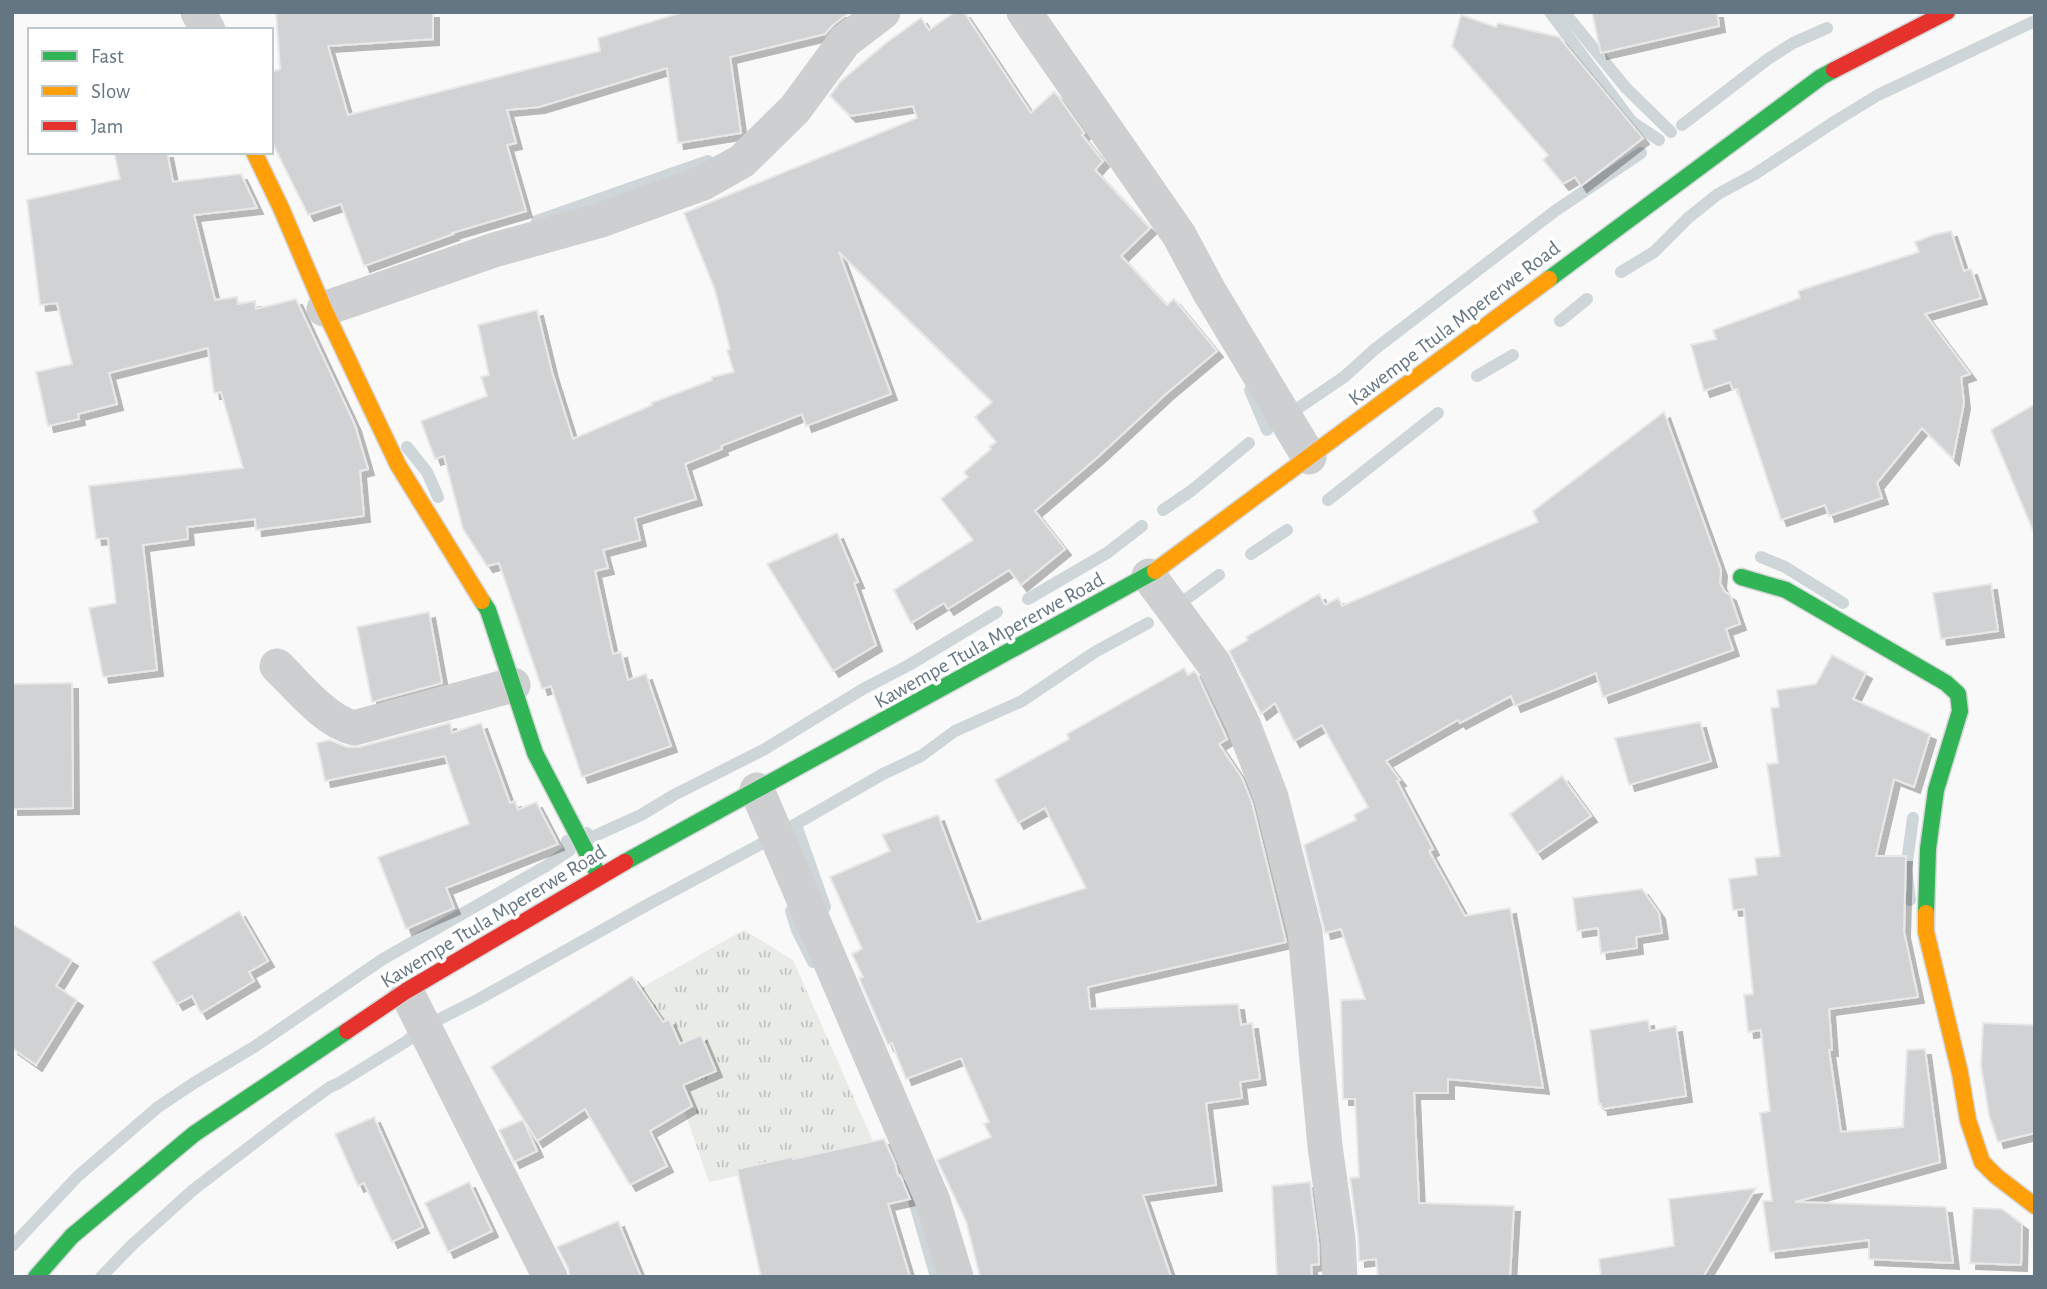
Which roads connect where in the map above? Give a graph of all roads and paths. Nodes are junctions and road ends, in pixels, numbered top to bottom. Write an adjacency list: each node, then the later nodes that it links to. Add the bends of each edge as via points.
1 (198, 12): 5 (street)
2 (883, 12): 7 (street, via 845,41 795,109 742,161 703,183)
3 (1024, 12): 8 (street, via 1180,235)
4 (1947, 12): 8 (street, Kawempe Ttula Mpererwe Road, via 1821,77)
5 (207, 28)
6 (255, 154): 7 (street)
7 (324, 309): 12 (street, via 398,465 488,610)
8 (1309, 457): 9 (street, Kawempe Ttula Mpererwe Road)
9 (1149, 576): 13 (street, Kawempe Ttula Mpererwe Road); 20 (street, via 1214,664 1270,797 1306,933)
10 (1741, 577): 16 (street, via 1786,590 1946,682 1958,694 1960,711 1936,790 1928,849 1926,932 1968,1120 1982,1162)
11 (277, 666): 12 (street, via 331,718 354,728)
12 (513, 685): 14 (street, via 536,753)
13 (757, 790): 14 (street, Kawempe Ttula Mpererwe Road); 19 (street, via 933,1200)
14 (599, 876): 15 (street, Kawempe Ttula Mpererwe Road)
15 (406, 991): 17 (street, Kawempe Ttula Mpererwe Road, via 194,1134 72,1236); 18 (street)
16 (2035, 1206)
17 (36, 1277)
18 (550, 1277)
19 (956, 1277)
20 (1340, 1277)

